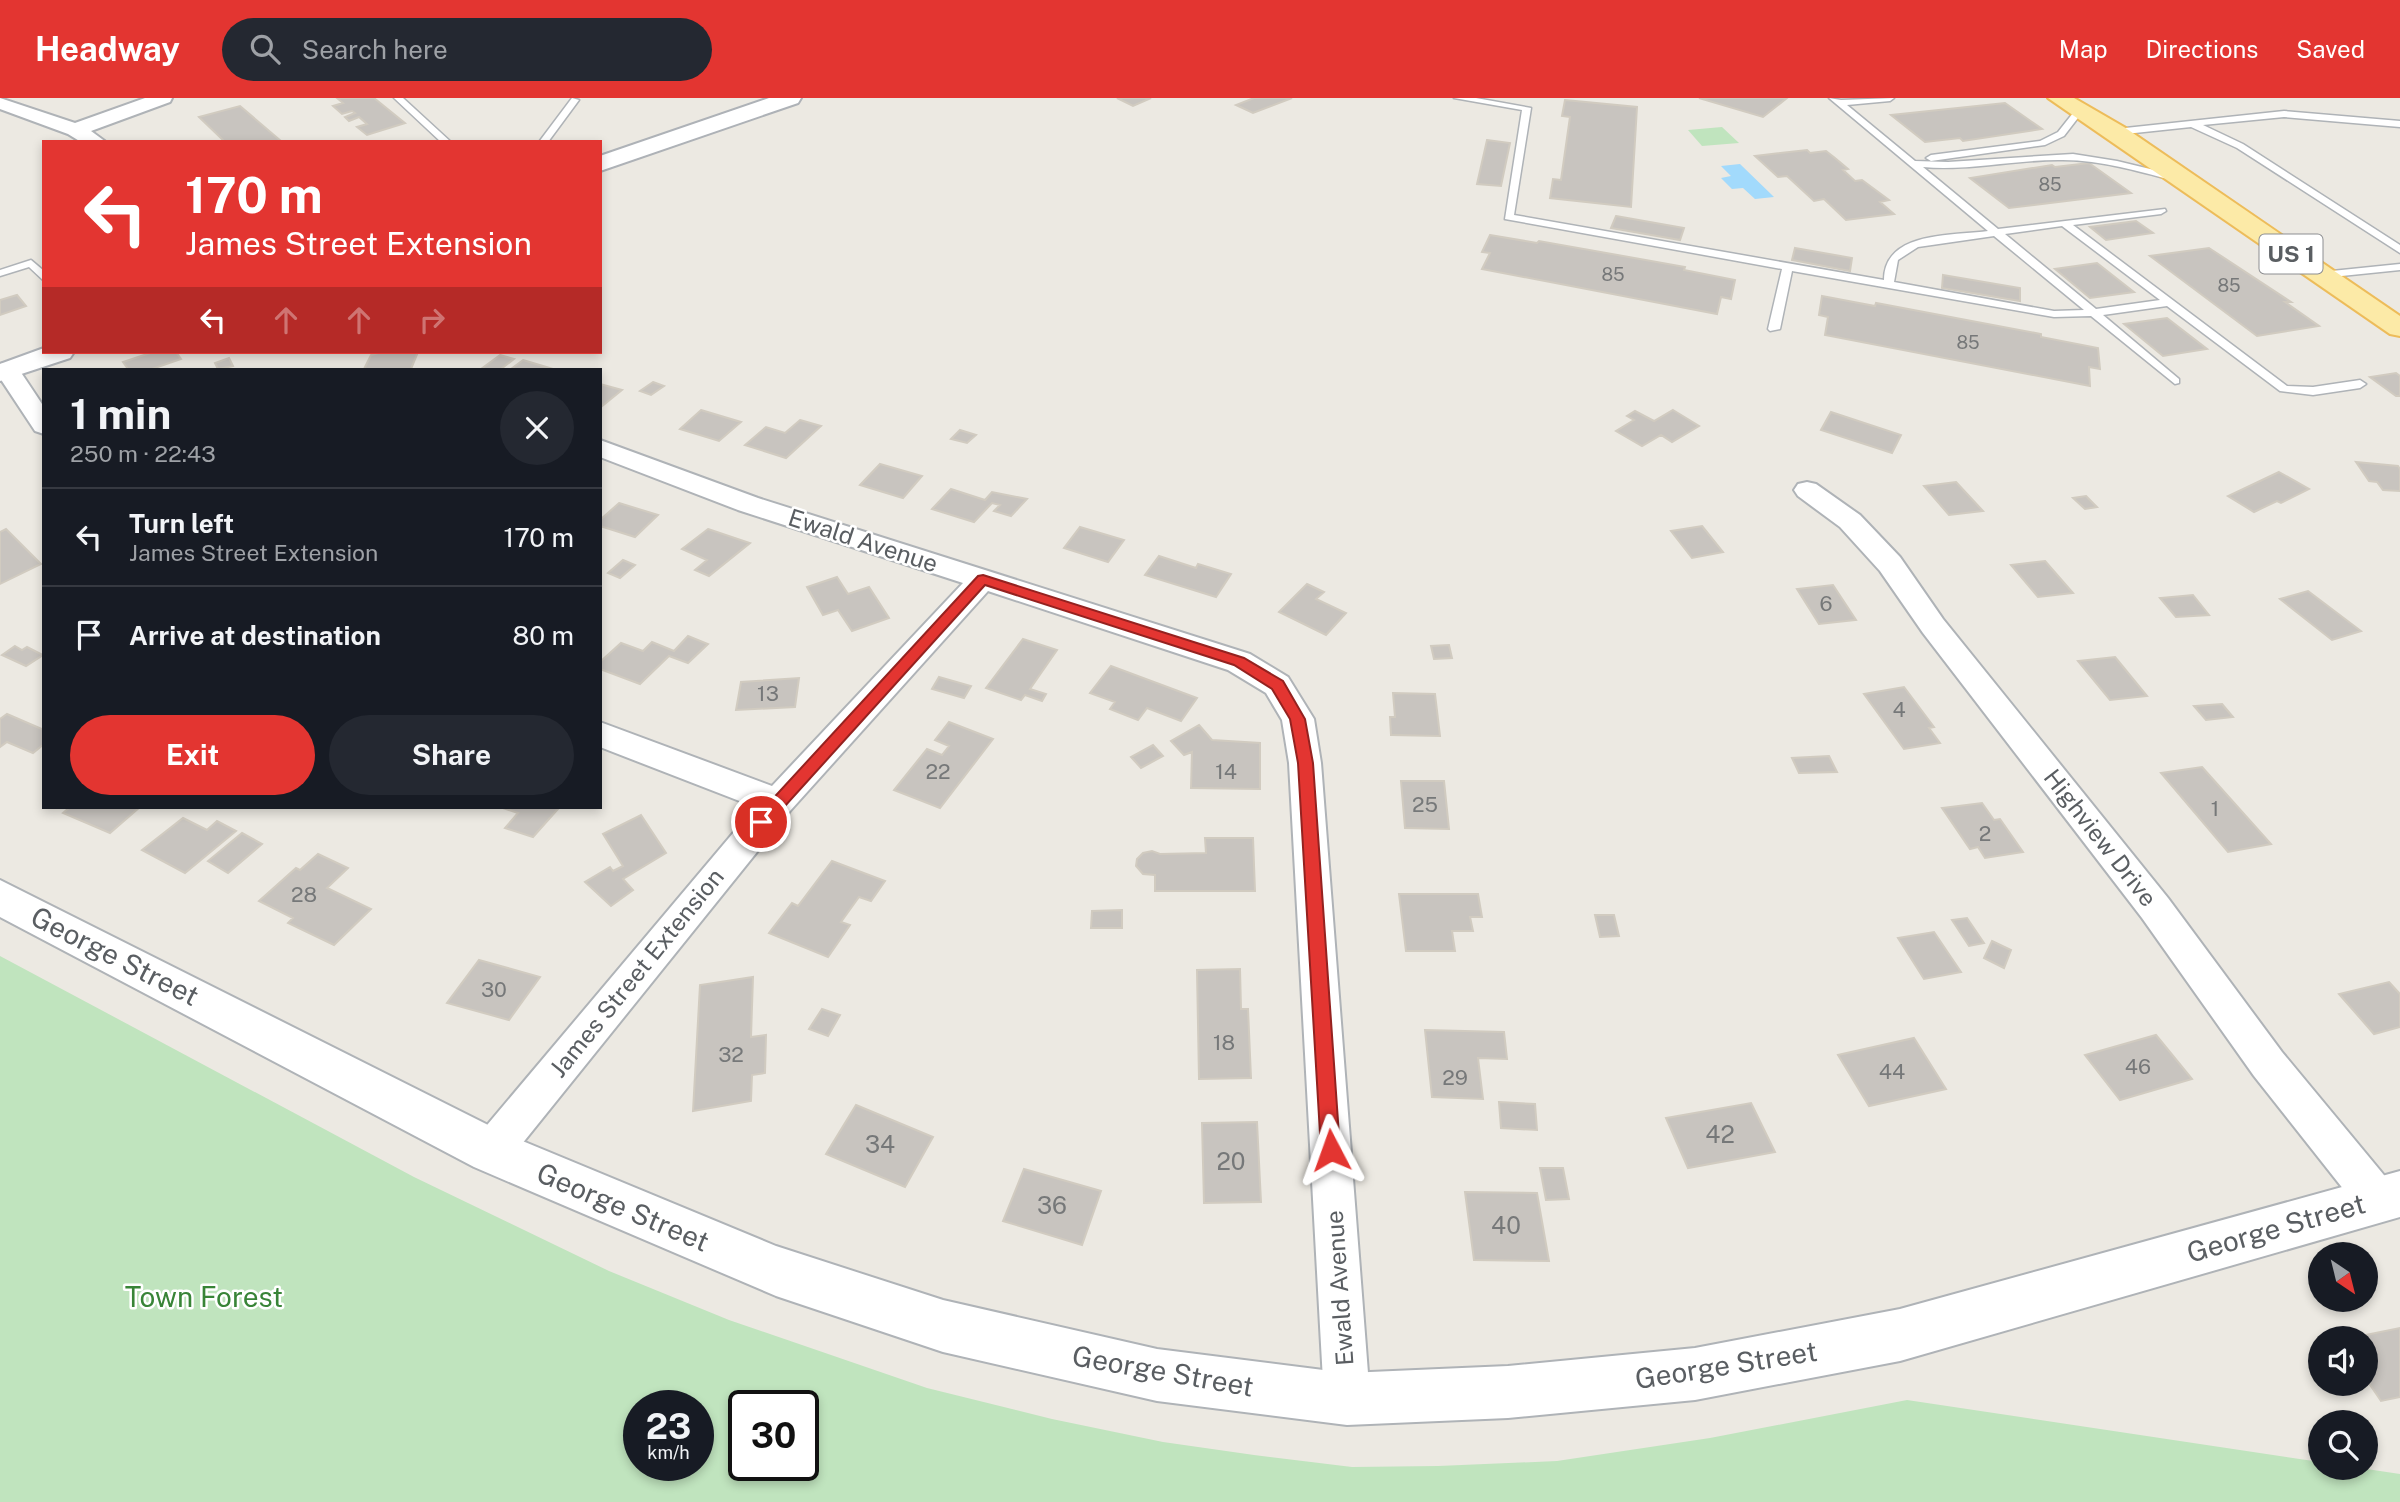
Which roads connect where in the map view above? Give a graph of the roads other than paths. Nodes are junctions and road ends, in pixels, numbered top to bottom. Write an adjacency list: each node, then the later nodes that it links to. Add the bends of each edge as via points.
1 (163, 98): 14 (street)
2 (398, 98): 17 (lane)
3 (790, 98): 19 (street)
4 (1458, 98): 10 (lane)
5 (1890, 98): 8 (lane)
6 (2059, 98): 11 (main road, US 1)
7 (575, 99): 18 (lane)
8 (1837, 100): 20 (lane)
9 (0, 103): 14 (street)
10 (1528, 103): 26 (lane, via 1509,217)
11 (2074, 104): 15 (main road, US 1); 20 (lane, via 2061,134 2042,143)
12 (2191, 123): 13 (lane, via 2284,114); 15 (lane); 25 (lane, via 2240,146)
13 (2400, 124)
14 (75, 130): 16 (street)
15 (2116, 132): 21 (main road, US 1)
16 (92, 140)
17 (445, 140)
18 (544, 140)
19 (602, 163)
20 (1911, 163): 21 (lane, via 1958,167 2058,157); 24 (lane)
21 (2183, 180): 29 (main road, US 1)
22 (2161, 211): 23 (lane)
23 (2064, 223): 24 (lane); 32 (lane)
24 (1995, 232): 31 (lane, via 1914,244 1899,251 1889,265); 33 (lane)
25 (2400, 250)
26 (1788, 267): 31 (lane); 35 (lane)
27 (2400, 267): 29 (lane)
28 (0, 273): 30 (lane, via 31,263)
29 (2322, 275): 34 (main road, US 1)
30 (42, 276)
31 (1889, 285): 33 (lane, via 2054,314)
32 (2170, 302): 33 (lane); 39 (lane, via 2284,389 2313,391)
33 (2094, 313): 38 (lane)
34 (2400, 328)
35 (1774, 329)
36 (54, 354): 37 (street)
37 (3, 372): 40 (street)
38 (2175, 382)
39 (2360, 384)
40 (42, 423)
41 (602, 449): 43 (street, Ewald Avenue, via 748,504)
42 (1807, 491): 48 (street, Highview Drive, via 1850,521 1890,564 1933,626 2155,908 2268,1064)
43 (983, 579): 45 (street, James Street Extension); 49 (street, Ewald Avenue, via 1239,662 1277,685 1298,719 1305,763)
44 (602, 735): 45 (street)
45 (778, 802): 47 (street, James Street Extension)
46 (0, 897): 47 (street, George Street)
47 (491, 1150): 49 (street, George Street, via 776,1271 943,1326 1157,1375)
48 (2389, 1197): 49 (street, George Street, via 1900,1335 1695,1374 1508,1392)
49 (1347, 1399)

